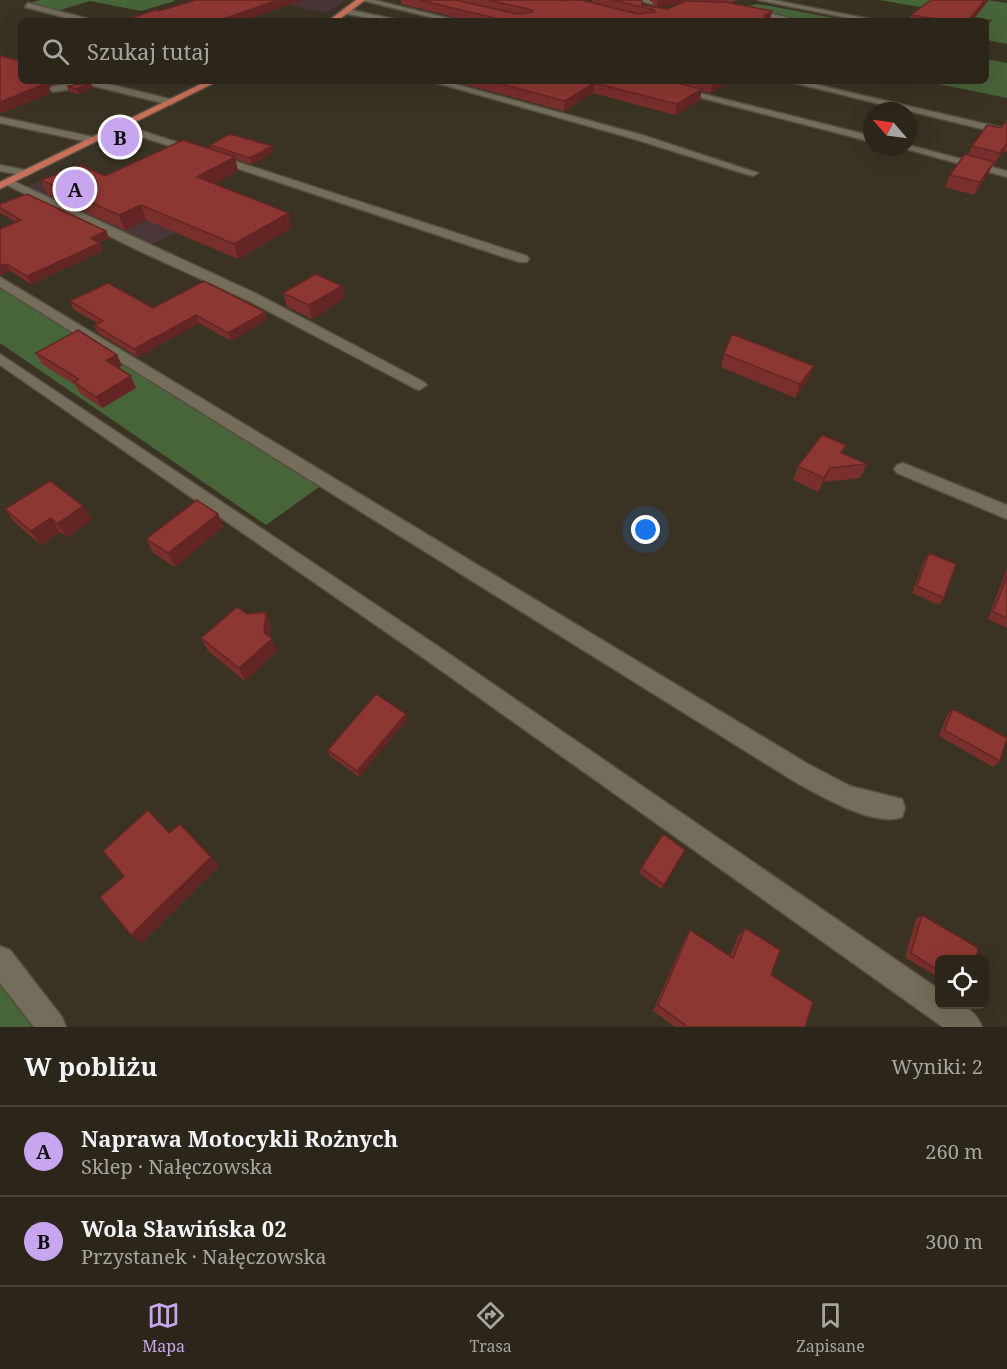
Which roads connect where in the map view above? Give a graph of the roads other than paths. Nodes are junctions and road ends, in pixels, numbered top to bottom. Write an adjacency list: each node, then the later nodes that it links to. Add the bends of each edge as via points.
1 (363, 0): 7 (main road); 12 (street)
2 (762, 0): 14 (street)
3 (641, 1): 4 (street); 8 (street, via 647,4 646,10)
4 (656, 3)
5 (28, 5): 9 (street)
6 (742, 8): 13 (street)
7 (346, 11): 10 (main road); 11 (street)
8 (656, 12)
9 (75, 18)
10 (336, 18)
11 (380, 18)
12 (443, 18)
13 (779, 18)
14 (859, 18)
15 (79, 84): 21 (street)
16 (97, 84): 22 (street)
17 (208, 84): 22 (main road)
18 (445, 84): 31 (street)
19 (652, 84): 26 (street)
20 (803, 84): 25 (street)
21 (53, 89)
22 (171, 102): 24 (main road)
23 (0, 120): 27 (street)
24 (121, 127): 27 (main road); 34 (street)
25 (1007, 132)
26 (863, 137)
27 (93, 140): 30 (main road)
28 (917, 150): 32 (street)
29 (0, 168): 30 (street)
30 (27, 173): 33 (main road)
31 (753, 173)
32 (1007, 174)
33 (4, 184): 37 (street, via 254,298)
34 (523, 259)
35 (0, 281): 40 (street, via 800,772 847,797)
36 (0, 358): 43 (street)
37 (419, 385)
38 (903, 469): 39 (street)
39 (1007, 512)
40 (893, 808)
41 (0, 960): 42 (street)
42 (52, 1027)
43 (968, 1027)

